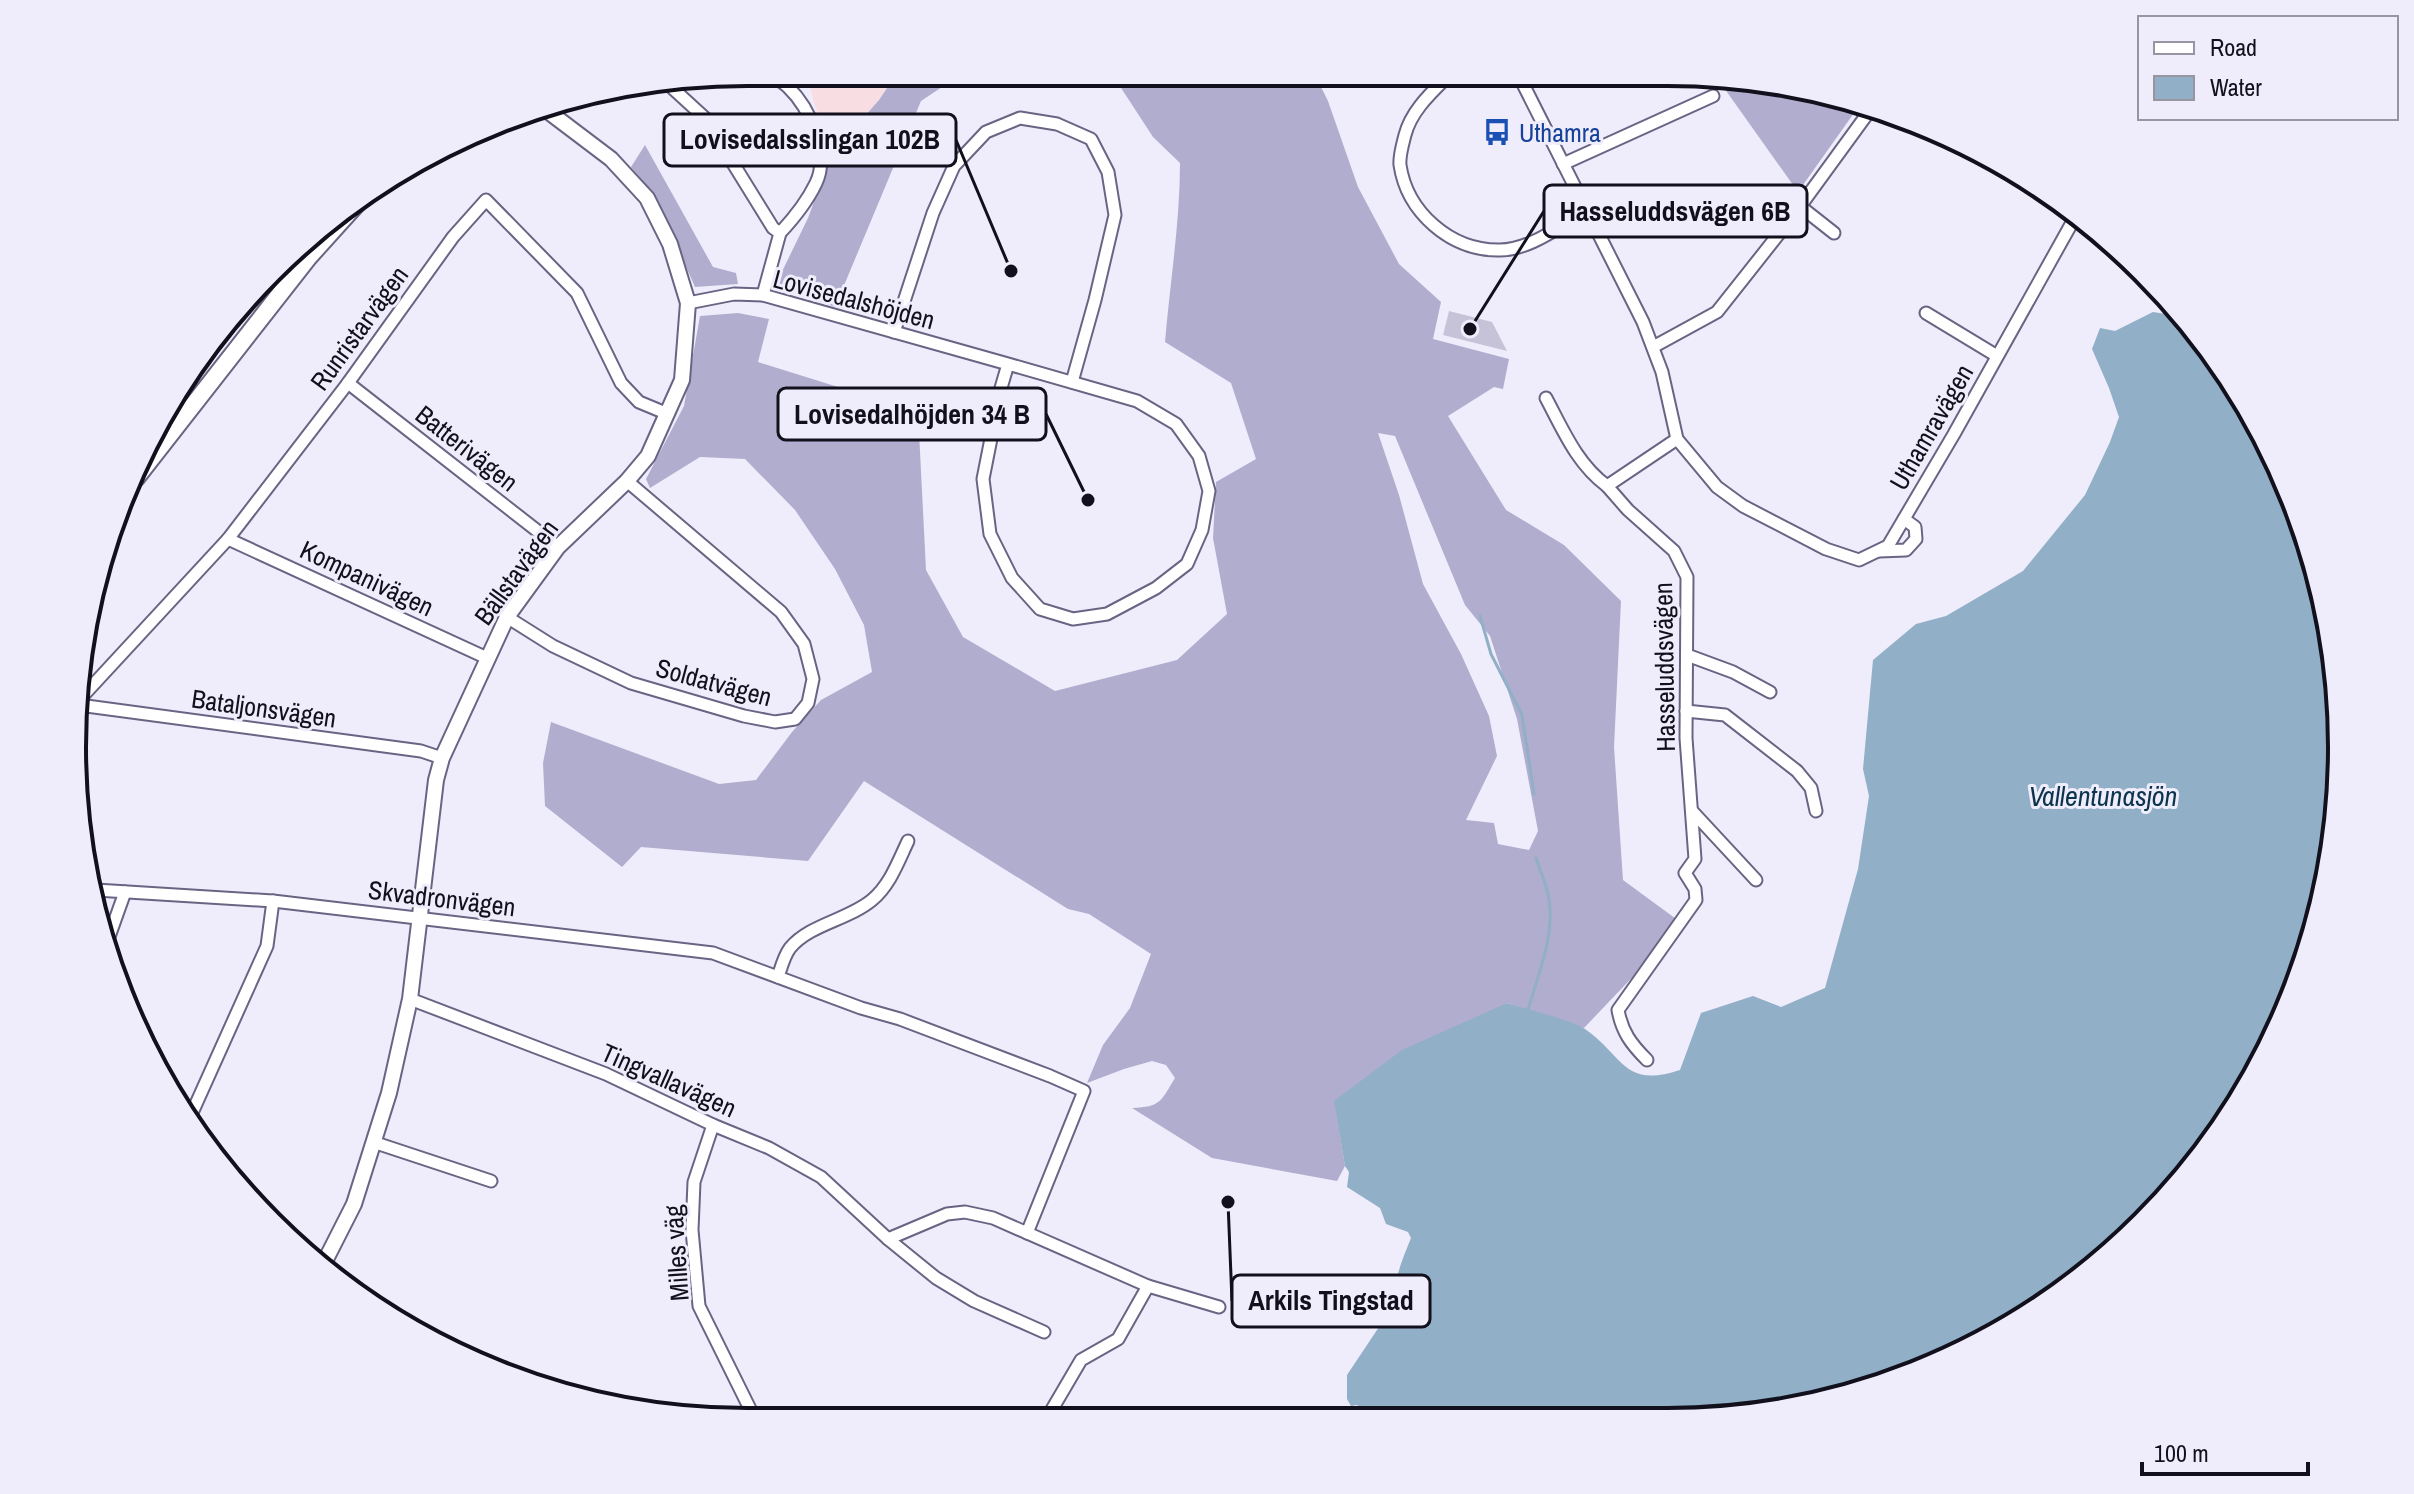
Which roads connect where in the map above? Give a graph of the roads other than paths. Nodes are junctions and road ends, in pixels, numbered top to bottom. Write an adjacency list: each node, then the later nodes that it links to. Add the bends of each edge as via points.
1 (786, 86): 12 (street, via 811,119 821,147 818,180)
2 (1438, 86): 10 (street, via 1405,132 1400,163 1408,193 1426,219 1471,247 1500,251 1527,244)
3 (1524, 86): 8 (street, Uthamravägen)
4 (675, 90): 12 (street, via 705,118)
5 (1713, 96): 8 (street)
6 (554, 116): 18 (street, Bällstavägen, via 611,159 647,198 670,244)
7 (1867, 117): 9 (street)
8 (1563, 164): 10 (street, Uthamravägen)
9 (1801, 207): 13 (street); 21 (street, via 1717,312)
10 (1587, 211): 21 (street, Uthamravägen)
11 (2071, 225): 22 (street, Uthamravägen)
12 (780, 233): 17 (street)
13 (1834, 233)
14 (322, 241): 16 (main road)
15 (311, 250): 16 (main road)
16 (308, 258): 29 (main road)
17 (763, 295): 18 (street, Lovisedalshöjden, via 734,294); 20 (street, Lovisedalshöjden)
18 (688, 303): 27 (street, Bällstavägen, via 682,380)
19 (1926, 313): 22 (street, Uthamravägen)
20 (894, 332): 23 (street, Lovisedalshöjden); 24 (street, via 954,166 986,132 1020,118 1057,124 1091,139 1108,172 1115,215)
21 (1653, 347): 28 (street, Uthamravägen)
22 (1997, 356): 32 (street, Uthamravägen)
23 (1008, 364): 24 (street, Lovisedalshöjden); 24 (street, Lovisedalshöjden, via 983,479 990,534 1012,578 1040,609 1073,619 1107,614 1187,564 1202,530 1209,491 1199,456 1176,424 1137,401)
24 (1072, 382)
25 (348, 383): 27 (street, Runristarvägen, via 453,237 486,200 577,293 621,383 639,402); 33 (street, Runristarvägen); 34 (street, Batterivägen)
26 (1546, 398): 31 (street, Hasseluddsvägen, via 1577,455)
27 (668, 414): 30 (street, Bällstavägen, via 648,456)
28 (1677, 439): 31 (street); 35 (street, Uthamravägen, via 1717,487 1745,507 1837,553 1859,560)
29 (154, 455)
30 (627, 481): 34 (street, Bällstavägen); 36 (street, Soldatvägen, via 781,612 804,644 813,679 808,703 795,719 775,722 744,716 631,683)
31 (1607, 486): 37 (street, Hasseluddsvägen, via 1674,551 1687,577)
32 (1904, 519): 35 (street, Uthamravägen, via 1888,546); 35 (street, Uthamravägen, via 1915,527 1916,539 1906,550)
33 (228, 539): 38 (street, Kompanivägen); 39 (street, Runristarvägen)
34 (558, 547): 36 (street, Bällstavägen)
35 (1877, 551)
36 (507, 617): 38 (street, Bällstavägen)
37 (1687, 655): 40 (street); 42 (street, Hasseluddsvägen)
38 (487, 658): 43 (street, Bällstavägen)
39 (89, 690)
40 (1770, 692)
41 (87, 706): 43 (street, Bataljonsvägen)
42 (1686, 711): 44 (street, Hasseluddsvägen); 45 (street, via 1725,715 1797,771 1811,788)
43 (442, 758): 51 (street, Bällstavägen)
44 (1691, 811): 47 (street); 55 (street, Hasseluddsvägen, via 1695,859 1685,873 1696,900 1618,1010 1630,1043)
45 (1816, 811)
46 (908, 841): 53 (street, via 874,899 791,947)
47 (1756, 880)
48 (102, 890): 49 (street, Skvadronvägen)
49 (125, 892): 50 (street, Skvadronvägen); 52 (street)
50 (273, 901): 51 (street, Skvadronvägen); 56 (street, via 267,946)
51 (419, 917): 53 (street, Skvadronvägen, via 713,953); 54 (street, Bällstavägen)
52 (112, 928)
53 (778, 977): 60 (street, Skvadronvägen, via 1084,1091)
54 (410, 999): 57 (street, Tingvallavägen, via 606,1074); 58 (street, Bällstavägen)
55 (1647, 1060)
56 (194, 1109)
57 (713, 1125): 61 (street, Tingvallavägen, via 821,1177); 66 (street, Milles väg, via 694,1182 699,1306)
58 (373, 1142): 59 (street); 62 (street, Bällstavägen, via 354,1204)
59 (491, 1181)
60 (1027, 1233): 61 (street, via 965,1212 947,1214); 63 (street)
61 (888, 1239): 65 (street, Tingvallavägen, via 974,1301)
62 (327, 1257)
63 (1148, 1286): 64 (street); 67 (street, via 1118,1339 1081,1360)
64 (1219, 1307)
65 (1044, 1332)
66 (750, 1408)
67 (1053, 1408)

